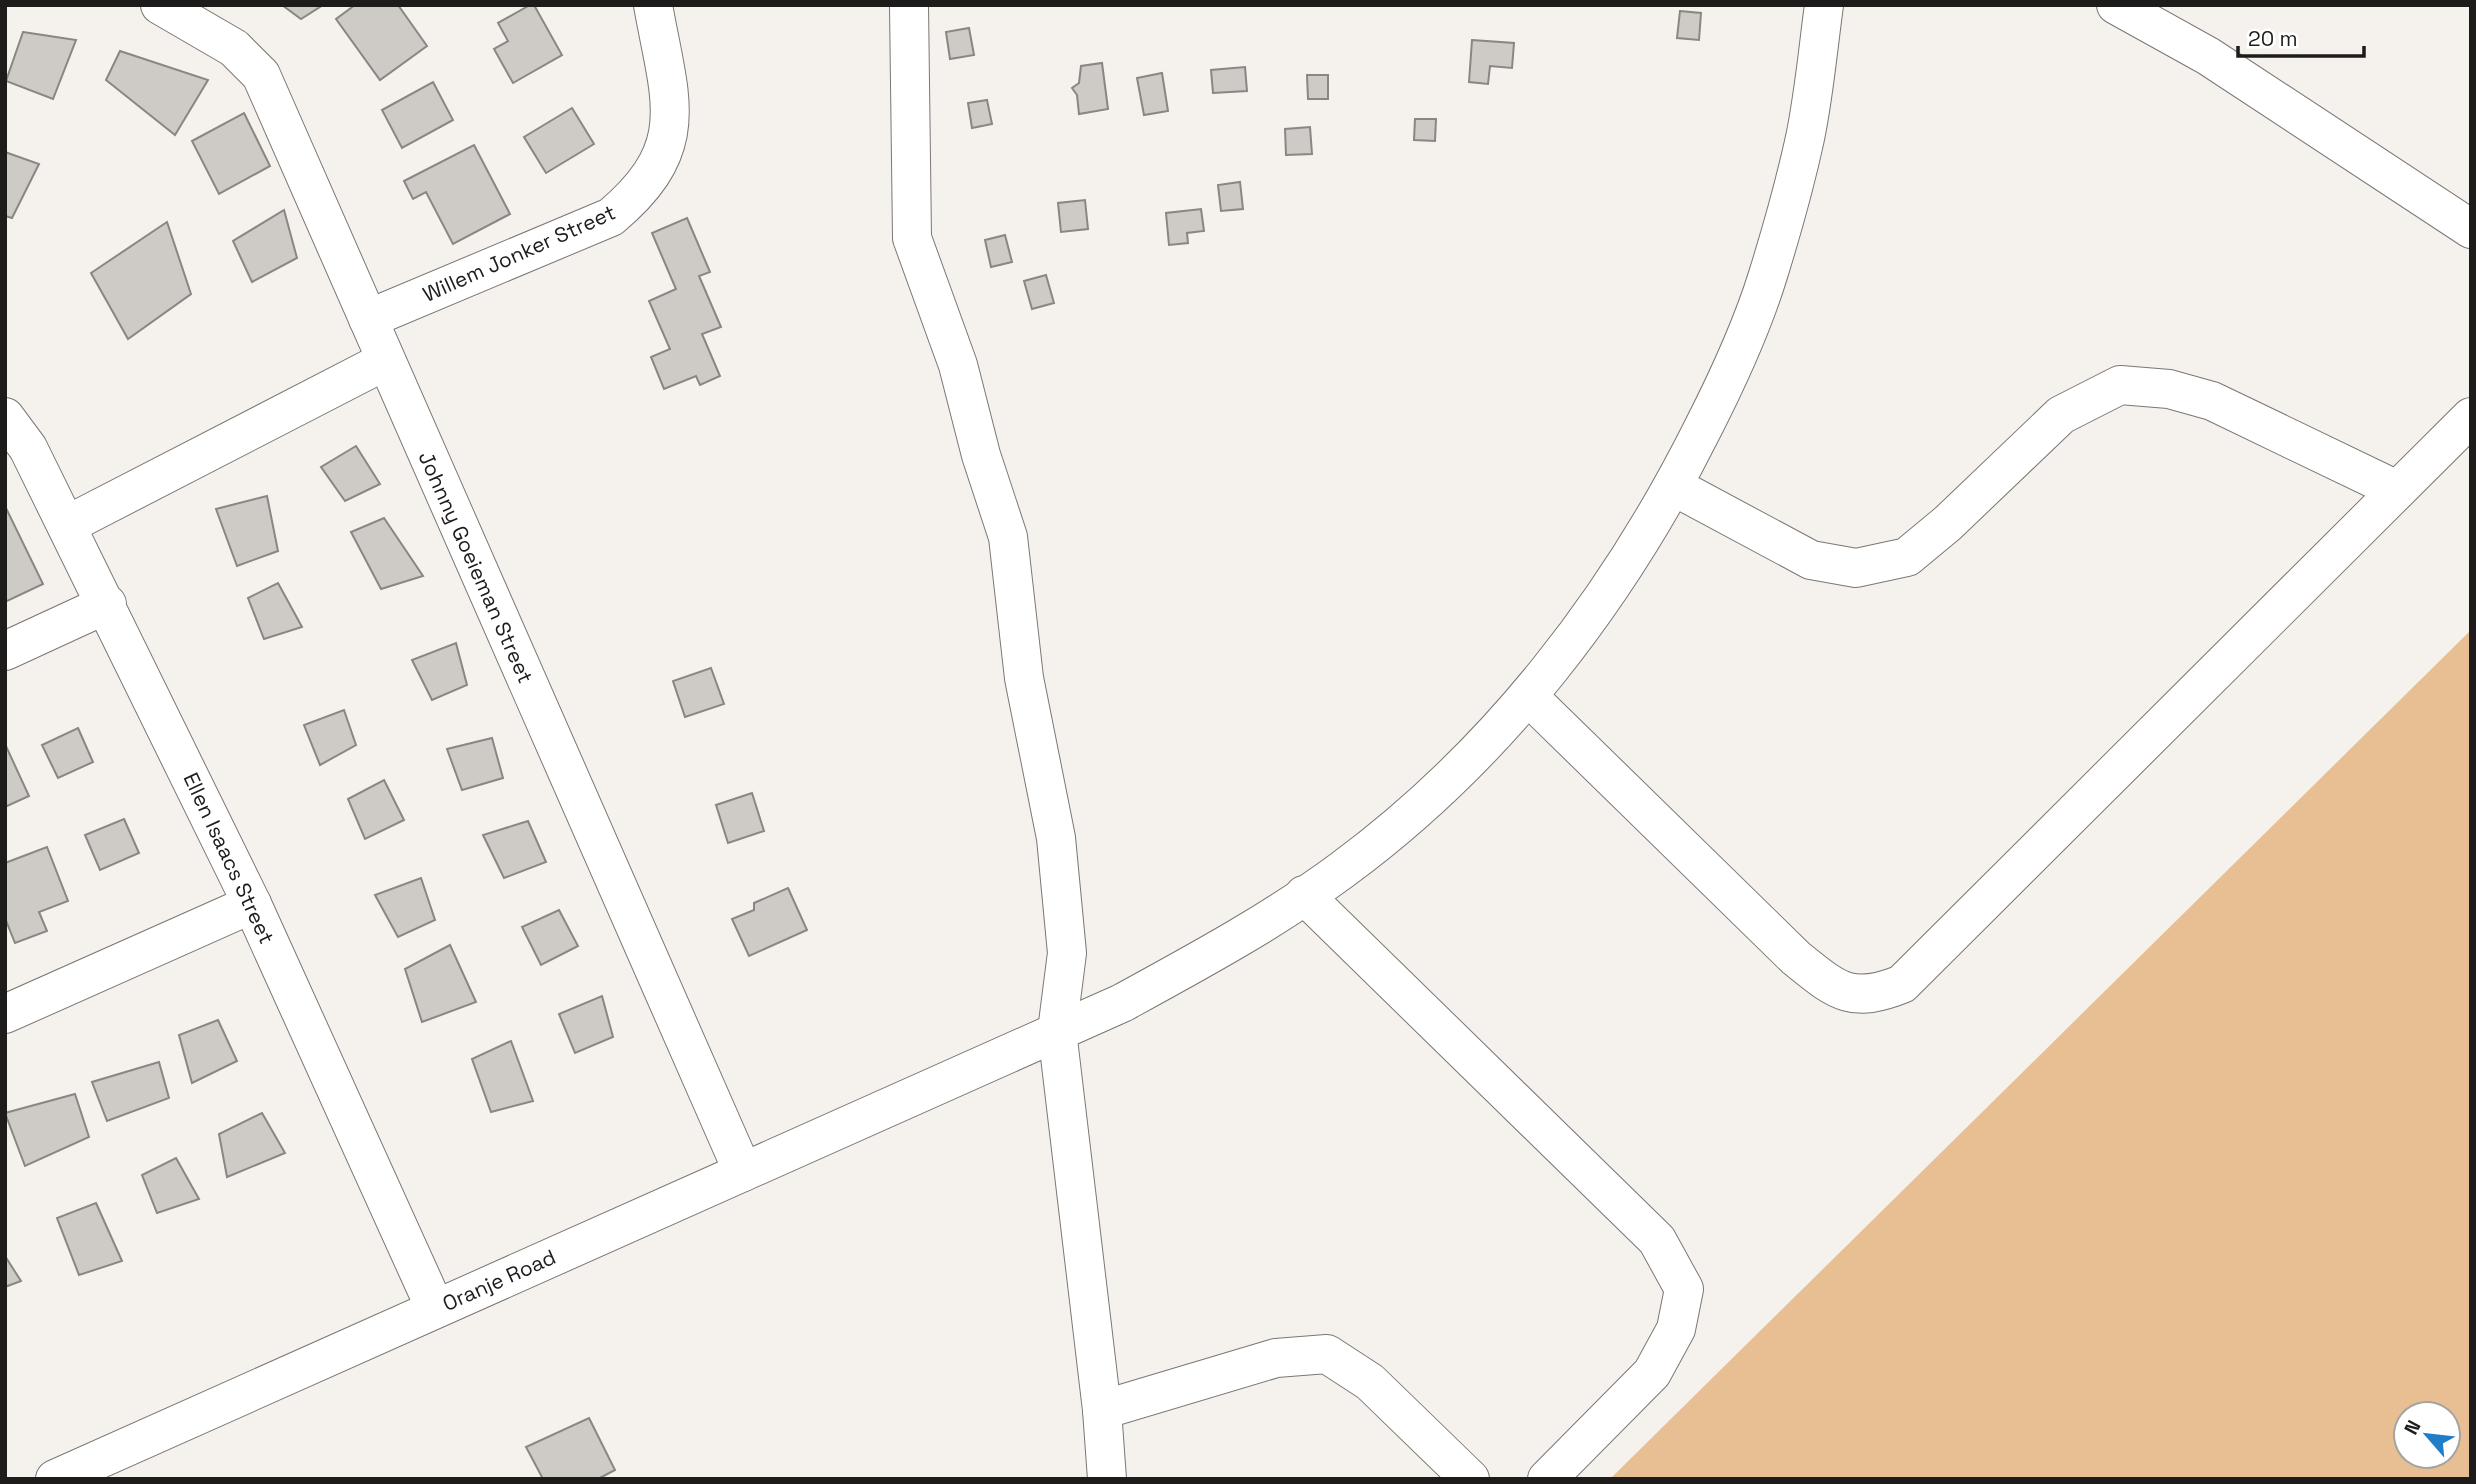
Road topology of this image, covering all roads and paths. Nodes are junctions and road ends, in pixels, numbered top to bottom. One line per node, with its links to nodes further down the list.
1 (160, 5): 7 (street, Johnny Goeieman Street)
2 (653, 5): 7 (street, Willem Jonker Street)
3 (909, 5): 20 (street)
4 (1824, 5): 11 (street, Oranje Road)
5 (2131, 8): 6 (street)
6 (2471, 229)
7 (368, 319): 8 (street, Johnny Goeieman Street)
8 (385, 362): 13 (street); 21 (street, Johnny Goeieman Street)
9 (5, 417): 13 (street, Ellen Isaacs Street)
10 (2471, 417): 12 (street)
11 (1672, 486): 12 (street); 16 (street, Oranje Road)
12 (2397, 490): 16 (street)
13 (67, 525): 14 (street, Ellen Isaacs Street)
14 (107, 604): 15 (street); 18 (street, Ellen Isaacs Street)
15 (5, 651)
16 (1528, 696): 17 (street, Oranje Road)
17 (1304, 895): 20 (street, Oranje Road); 27 (street)
18 (252, 904): 19 (street); 22 (street, Ellen Isaacs Street)
19 (5, 1014)
20 (1058, 1031): 21 (street, Oranje Road); 23 (street)
21 (743, 1172): 22 (street, Oranje Road)
22 (435, 1308): 24 (street, Oranje Road)
23 (1102, 1410): 25 (street); 26 (street)
24 (55, 1479)
25 (1107, 1479)
26 (1471, 1479)
27 (1547, 1479)

